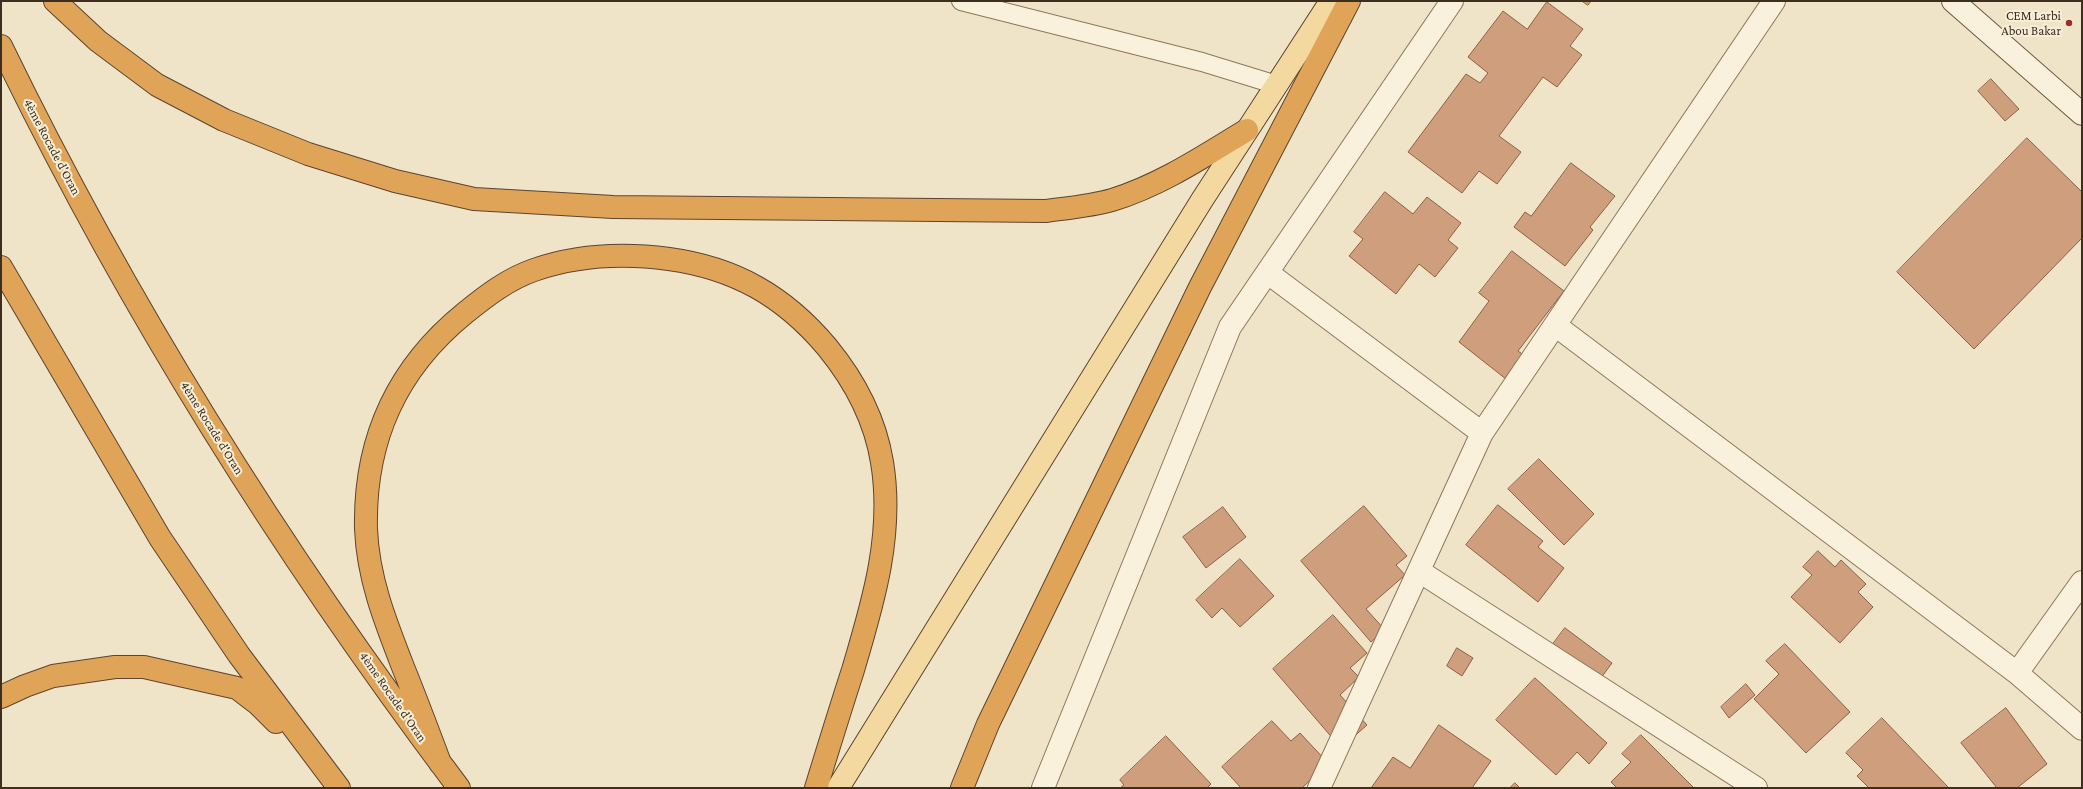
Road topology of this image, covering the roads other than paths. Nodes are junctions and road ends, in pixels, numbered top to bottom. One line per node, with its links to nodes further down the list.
1 (54, 1): 11 (highway)
2 (961, 1): 9 (lane)
3 (1331, 1): 9 (main road)
4 (1349, 1): 26 (highway)
5 (1452, 1): 13 (street)
6 (1774, 1): 14 (street)
7 (1953, 1): 10 (street)
8 (1, 46): 21 (highway, 4ème Rocade d'Oran)
9 (1276, 85): 11 (main road)
10 (2082, 114)
11 (1247, 130): 25 (main road)
12 (1, 267): 22 (highway)
13 (1268, 273): 15 (street); 27 (street)
14 (1555, 325): 15 (street); 18 (street)
15 (1482, 433): 16 (street)
16 (1419, 571): 28 (street); 29 (street)
17 (2082, 582): 18 (street)
18 (2017, 673): 20 (street)
19 (1, 697): 22 (highway)
20 (2082, 728)
21 (440, 763): 23 (highway, 4ème Rocade d'Oran); 24 (highway)
22 (334, 780)
23 (459, 788)
24 (816, 788)
25 (838, 788)
26 (962, 788)
27 (1043, 788)
28 (1320, 788)
29 (1756, 788)

